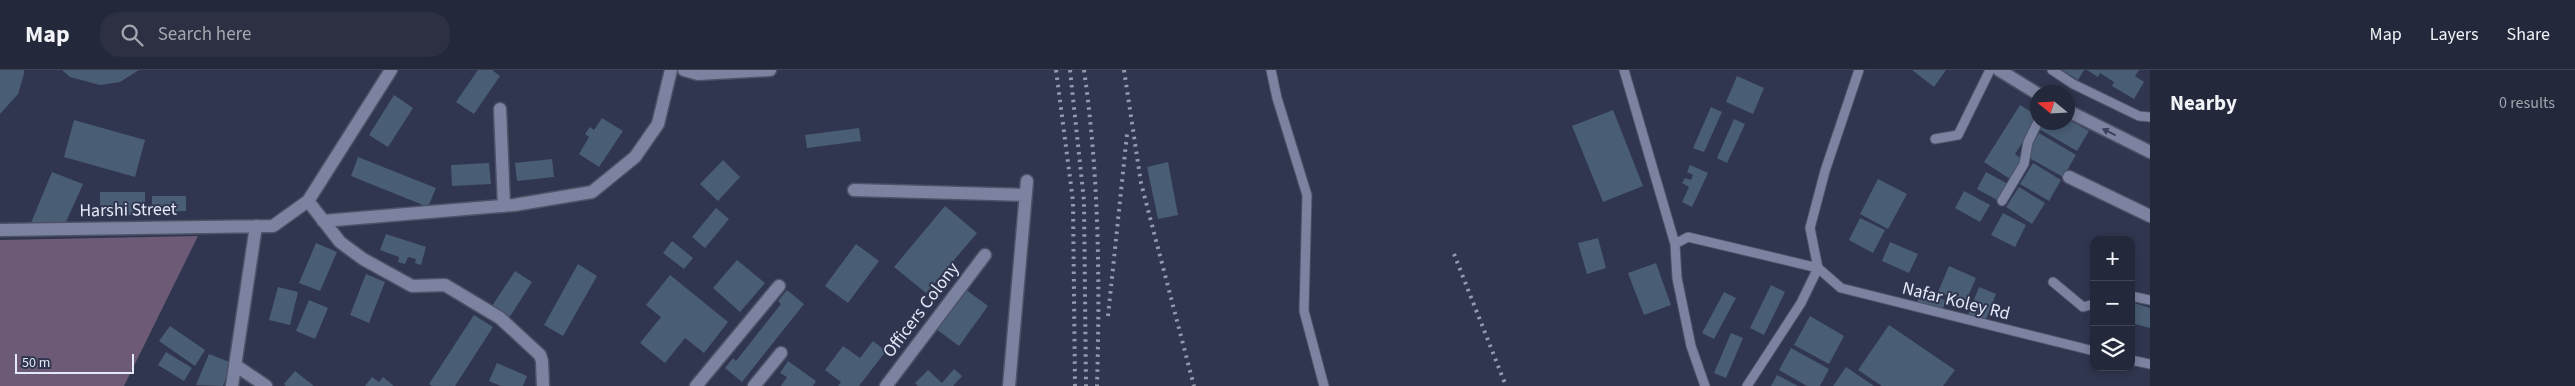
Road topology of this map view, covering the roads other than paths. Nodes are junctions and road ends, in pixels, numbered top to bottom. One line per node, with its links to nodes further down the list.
1 (391, 70): 22 (street)
2 (671, 70): 24 (street)
3 (684, 70): 4 (street)
4 (770, 70)
5 (1272, 70): 49 (lane)
6 (1624, 70): 29 (lane)
7 (1859, 70): 31 (lane)
8 (1990, 70): 16 (lane)
9 (1999, 70): 11 (street)
10 (2052, 70): 14 (lane)
11 (2030, 89)
12 (500, 109): 24 (street)
13 (2075, 114): 17 (street, one-way to 13)
14 (2150, 117)
15 (2034, 130): 23 (lane)
16 (1934, 138)
17 (2150, 152)
18 (2069, 177): 25 (street)
19 (1027, 181): 21 (street)
20 (854, 190): 21 (street)
21 (1025, 195): 48 (street)
22 (308, 201): 26 (street); 27 (street, Harshi Street)
23 (2002, 201)
24 (504, 206): 26 (street)
25 (2150, 216)
26 (323, 221): 44 (street)
27 (256, 226): 28 (street, Harshi Street); 41 (street)
28 (0, 230)
29 (1675, 244): 31 (lane); 50 (lane)
30 (985, 255): 47 (street, Officers Colony)
31 (1818, 268): 37 (lane, Nafar Koley Rd); 51 (lane)
32 (2053, 282): 36 (lane)
33 (779, 286): 45 (street)
34 (2135, 297): 35 (lane)
35 (2150, 300)
36 (2090, 305)
37 (2090, 350)
38 (781, 353): 46 (street)
39 (2135, 361): 40 (lane)
40 (2150, 364)
41 (235, 365): 42 (street); 43 (street)
42 (232, 386)
43 (266, 386)
44 (543, 386)
45 (696, 386)
46 (754, 386)
47 (886, 386)
48 (1009, 386)
49 (1324, 386)
50 (1705, 386)
51 (1747, 386)

